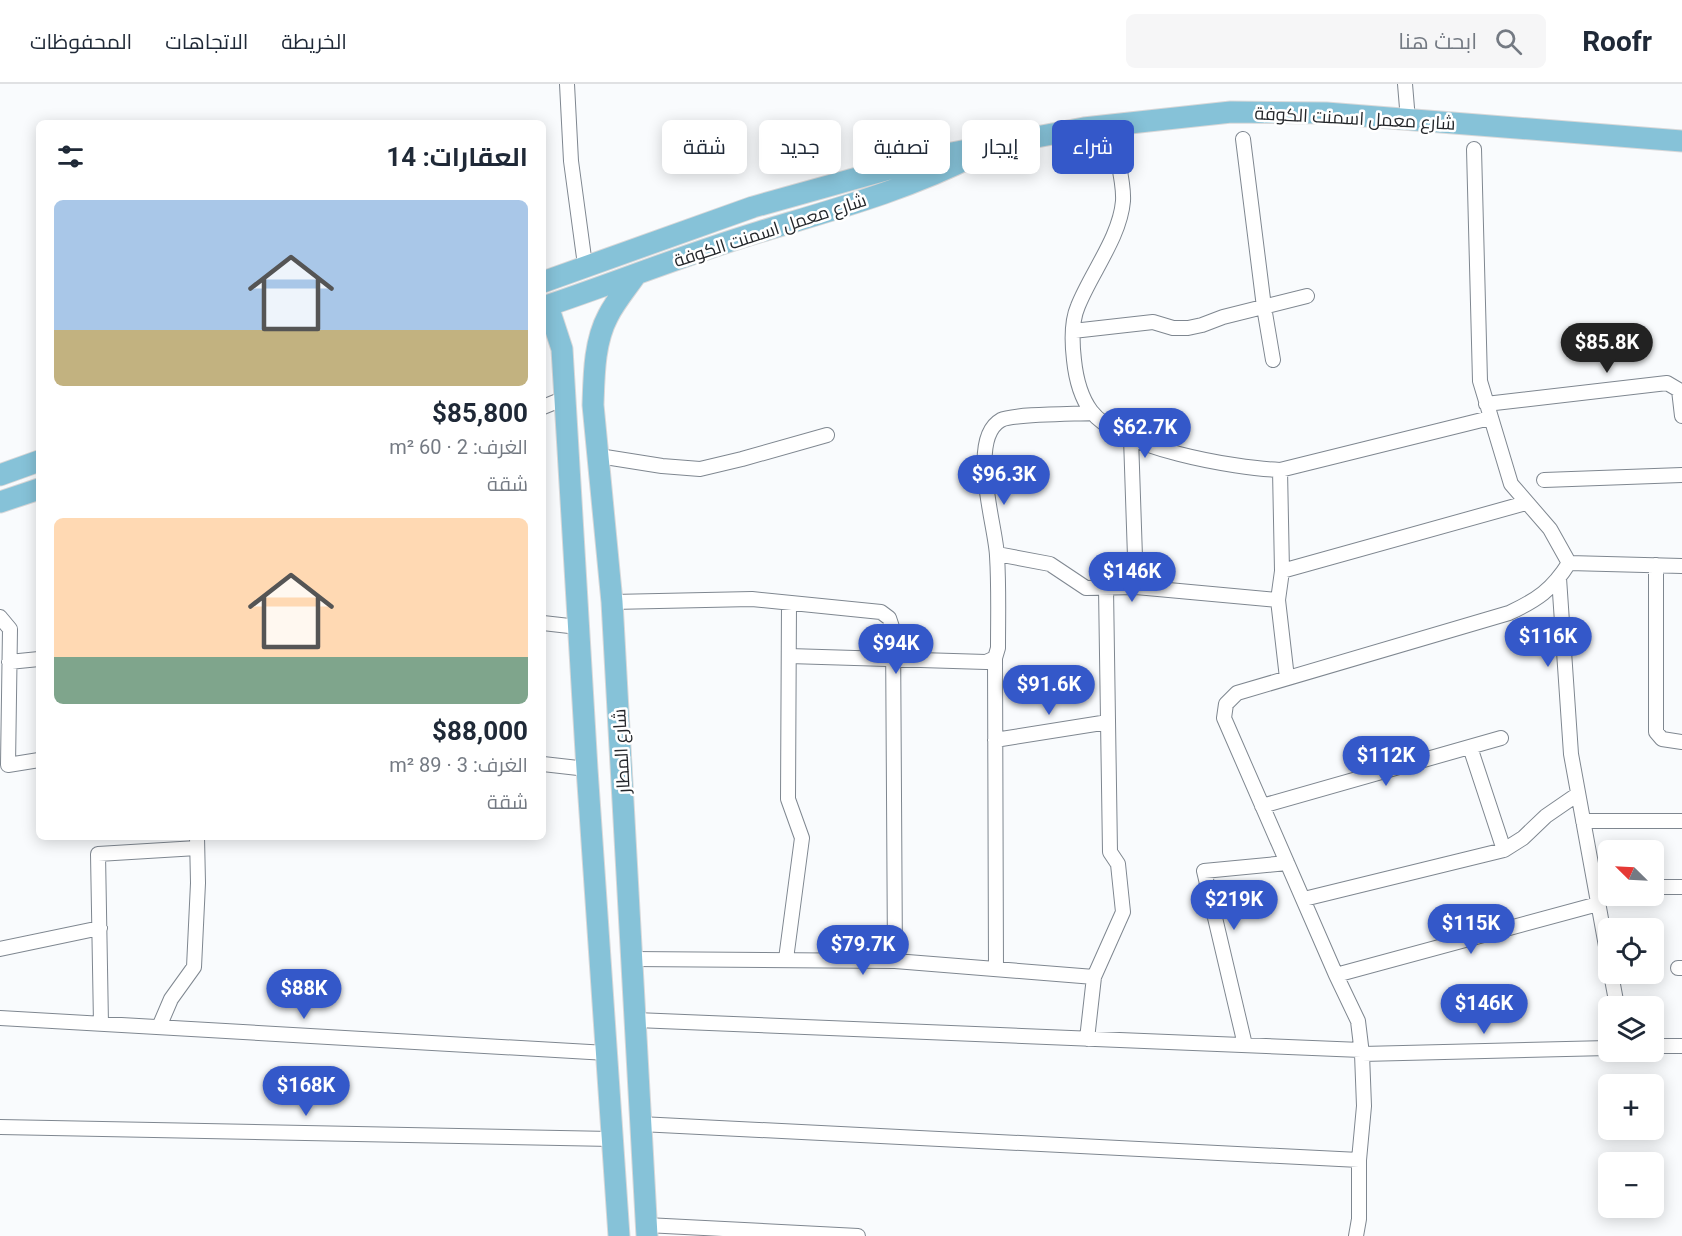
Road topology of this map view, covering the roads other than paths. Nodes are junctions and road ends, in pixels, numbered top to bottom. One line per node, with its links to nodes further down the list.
1 (567, 84): 13 (street)
2 (1405, 84): 3 (street)
3 (1408, 120): 4 (main road, شارع معمل اسمنت الكوفة); 6 (main road, شارع معمل اسمنت الكوفة)
4 (1040, 136)
5 (1243, 139): 18 (street)
6 (1682, 141)
7 (1473, 149): 24 (street)
8 (962, 151): 11 (main road, شارع معمل اسمنت الكوفة)
9 (962, 161): 12 (main road, شارع معمل اسمنت الكوفة)
10 (1120, 174): 20 (street)
11 (753, 207): 12 (main road); 13 (main road, شارع معمل اسمنت الكوفة)
12 (758, 232): 14 (main road, شارع معمل اسمنت الكوفة)
13 (585, 265): 15 (main road, شارع معمل اسمنت الكوفة)
14 (635, 276): 17 (main road, شارع معمل اسمنت الكوفة); 29 (main road, شارع المطار)
15 (546, 281)
16 (1306, 296): 18 (street)
17 (546, 307)
18 (1264, 307): 20 (street); 21 (street)
19 (546, 309): 22 (main road, شارع المطار)
20 (1073, 331): 25 (street)
21 (1273, 360)
22 (566, 398): 23 (street); 51 (main road, شارع المطار)
23 (546, 406)
24 (1488, 411): 26 (street); 31 (street); 37 (street)
25 (1092, 413): 28 (street); 38 (street)
26 (1682, 416)
27 (827, 435): 29 (street)
28 (1131, 438): 31 (street); 44 (street)
29 (599, 456): 47 (main road, شارع المطار)
30 (36, 462): 32 (main road)
31 (1280, 470): 42 (street)
32 (0, 475)
33 (1682, 475): 34 (street)
34 (1544, 480)
35 (36, 490): 36 (main road)
36 (0, 502)
37 (1526, 503): 39 (street); 42 (street)
38 (997, 554): 45 (street); 53 (street)
39 (1569, 563): 40 (street); 43 (street)
40 (1656, 565): 41 (street); 61 (street)
41 (1682, 566)
42 (1282, 571): 46 (street)
43 (1559, 578): 57 (street); 66 (street)
44 (1136, 587): 45 (street); 46 (street)
45 (1106, 588): 58 (street)
46 (1278, 600): 57 (street)
47 (612, 602): 48 (street); 80 (main road, شارع المطار)
48 (789, 603): 52 (street); 55 (street)
49 (0, 617): 56 (street)
50 (546, 623): 51 (street)
51 (578, 627): 65 (main road, شارع المطار)
52 (789, 656): 55 (street); 81 (street)
53 (995, 658): 55 (street); 60 (street)
54 (36, 659): 56 (street)
55 (893, 659): 82 (street)
56 (9, 662): 63 (street)
57 (1287, 678): 67 (street)
58 (1108, 722): 60 (street); 85 (street)
59 (1501, 738): 62 (street)
60 (995, 740): 83 (street)
61 (1682, 742)
62 (1470, 747): 67 (street); 71 (street)
63 (36, 760)
64 (546, 764): 65 (street)
65 (587, 769): 96 (main road, شارع المطار)
66 (1578, 794): 68 (street); 71 (street)
67 (1262, 806): 72 (street)
68 (1583, 821): 69 (street); 73 (street)
69 (1682, 821)
70 (197, 843): 78 (street); 89 (street)
71 (1504, 850): 76 (street)
72 (1287, 863): 76 (street); 91 (street)
73 (1598, 874)
74 (1664, 887): 75 (street)
75 (1682, 887)
76 (1304, 900): 84 (street)
77 (1598, 904): 84 (street)
78 (100, 928): 79 (street); 88 (street)
79 (0, 950)
80 (632, 959): 81 (street); 87 (main road, شارع المطار)
81 (786, 959): 82 (street)
82 (895, 961): 83 (street)
83 (996, 969): 85 (street)
84 (1336, 975): 95 (street)
85 (1094, 977): 90 (street)
86 (0, 1018): 88 (street)
87 (636, 1020): 90 (street); 97 (main road, شارع المطار)
88 (101, 1024): 89 (street)
89 (159, 1028): 96 (street)
90 (1087, 1039): 91 (street)
91 (1245, 1045): 95 (street)
92 (1664, 1046): 93 (street)
93 (1682, 1046)
94 (1598, 1048): 95 (street)
95 (1362, 1052): 102 (street)
96 (606, 1053): 98 (main road, شارع المطار)
97 (639, 1079): 98 (main road); 100 (main road, شارع المطار)
98 (608, 1080): 101 (main road, شارع المطار)
99 (0, 1127): 101 (street)
100 (641, 1134): 101 (main road); 102 (street); 103 (main road, شارع المطار)
101 (613, 1144): 104 (main road, شارع المطار)
102 (1359, 1160): 106 (street)
103 (646, 1231): 105 (street)
104 (618, 1236)
105 (858, 1236)
106 (1356, 1236)

